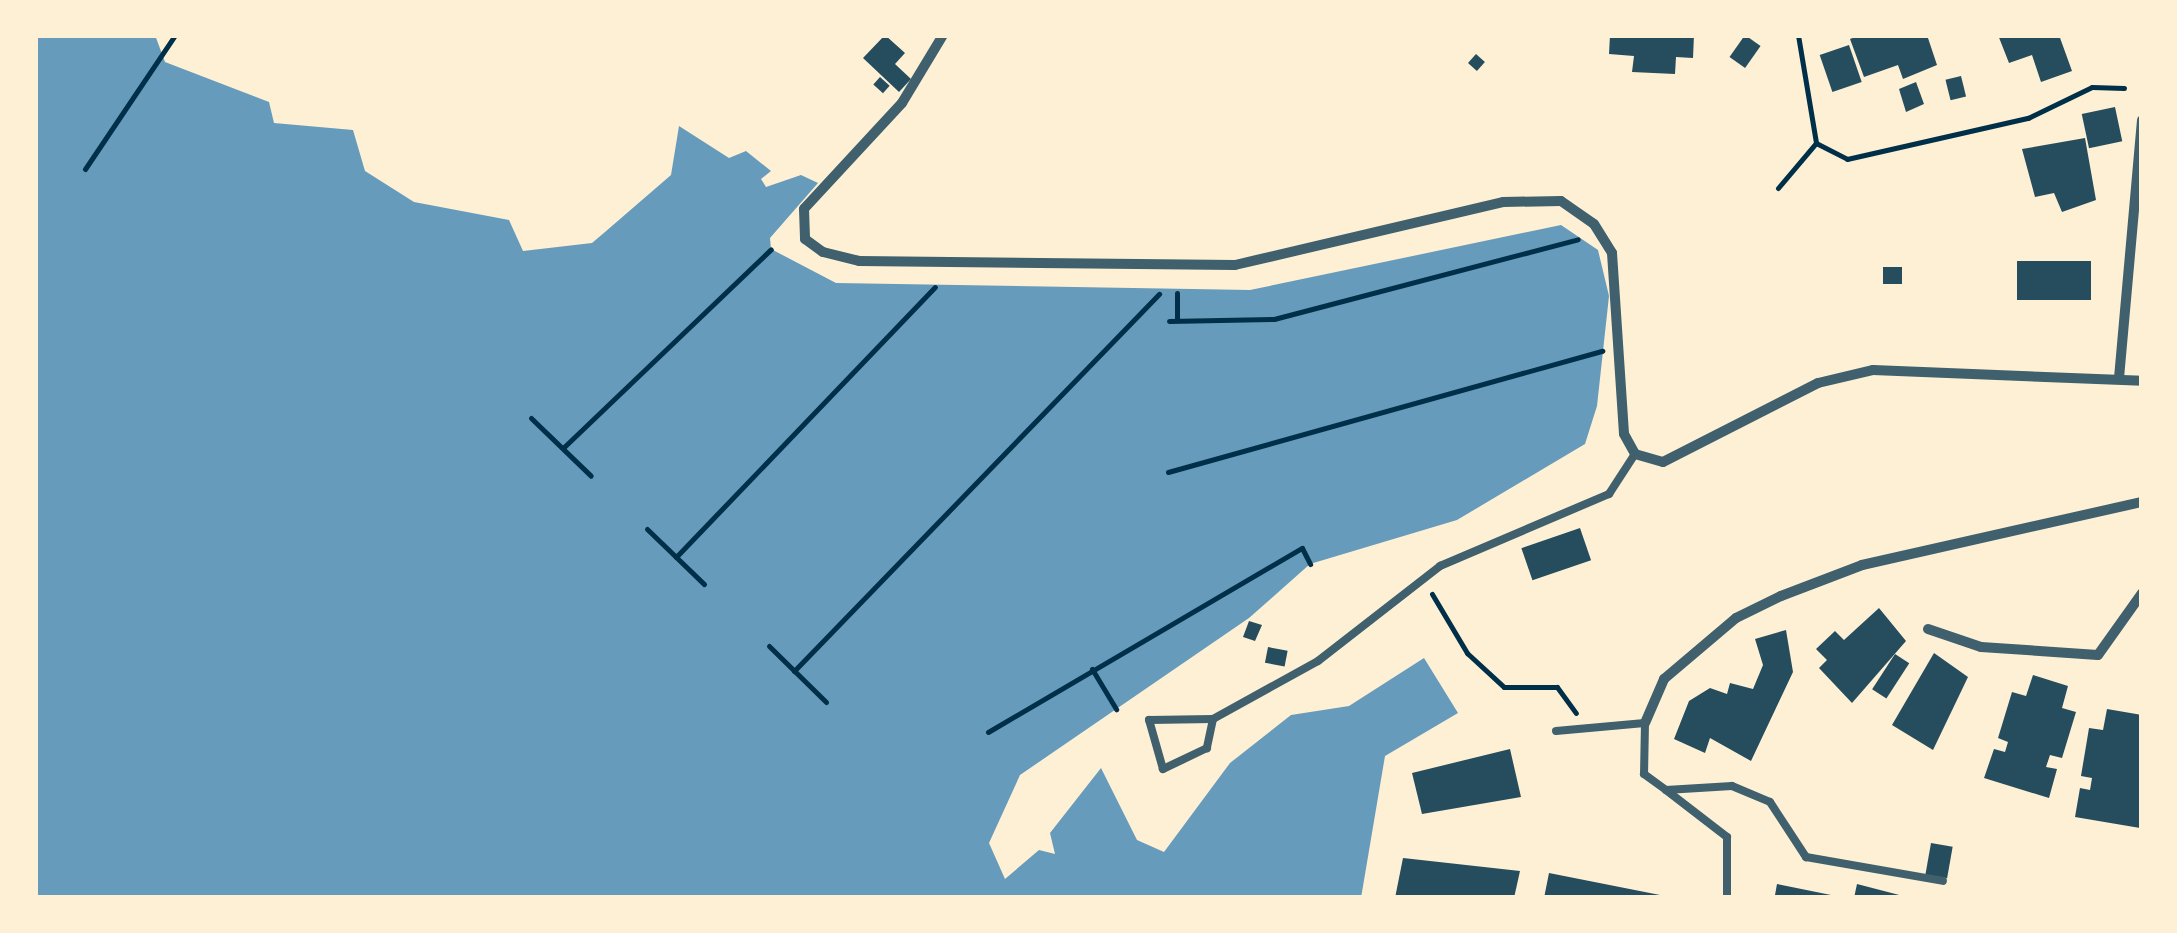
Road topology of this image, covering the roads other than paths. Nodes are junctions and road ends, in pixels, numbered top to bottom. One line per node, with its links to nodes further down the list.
1 (943, 35): 6 (street)
2 (2142, 120): 3 (street)
3 (2137, 205): 4 (street)
4 (2120, 378): 5 (street); 6 (street)
5 (2142, 381)
6 (1635, 454): 10 (lane)
7 (2142, 502): 11 (street)
8 (2142, 593): 9 (street)
9 (1928, 629)
10 (1213, 718): 10 (lane)
11 (1645, 722): 12 (lane); 13 (lane)
12 (1556, 731)
13 (1666, 790): 14 (lane); 15 (lane)
14 (1943, 881)
15 (1727, 898)

